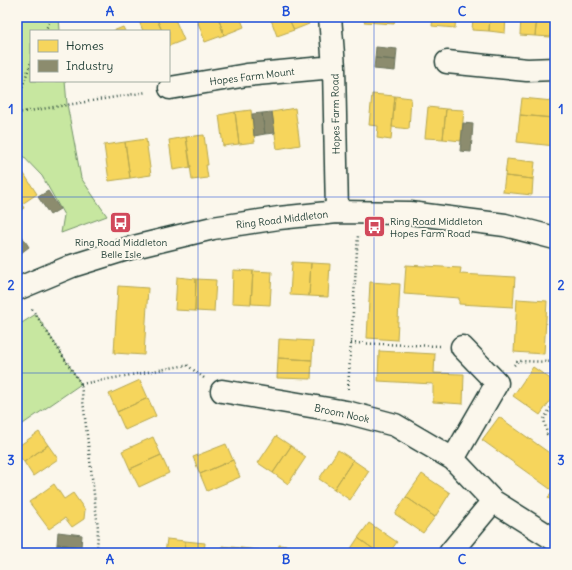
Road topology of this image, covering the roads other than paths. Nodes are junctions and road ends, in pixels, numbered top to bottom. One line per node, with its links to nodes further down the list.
1 (330, 17): 3 (street, Hopes Farm Road)
2 (447, 62): 4 (street)
3 (334, 67): 5 (street, Hopes Farm Mount); 6 (street, Hopes Farm Road)
4 (555, 69)
5 (170, 88)
6 (337, 212): 7 (street, Ring Road Middleton); 8 (street, Ring Road Middleton)
7 (555, 238)
8 (18, 288)
9 (462, 347): 11 (street)
10 (222, 391): 11 (street, Broom Nook)
11 (453, 459): 12 (street, Broom Nook)
12 (493, 500): 13 (street, Broom Nook); 14 (street)
13 (555, 540)
14 (450, 553)

